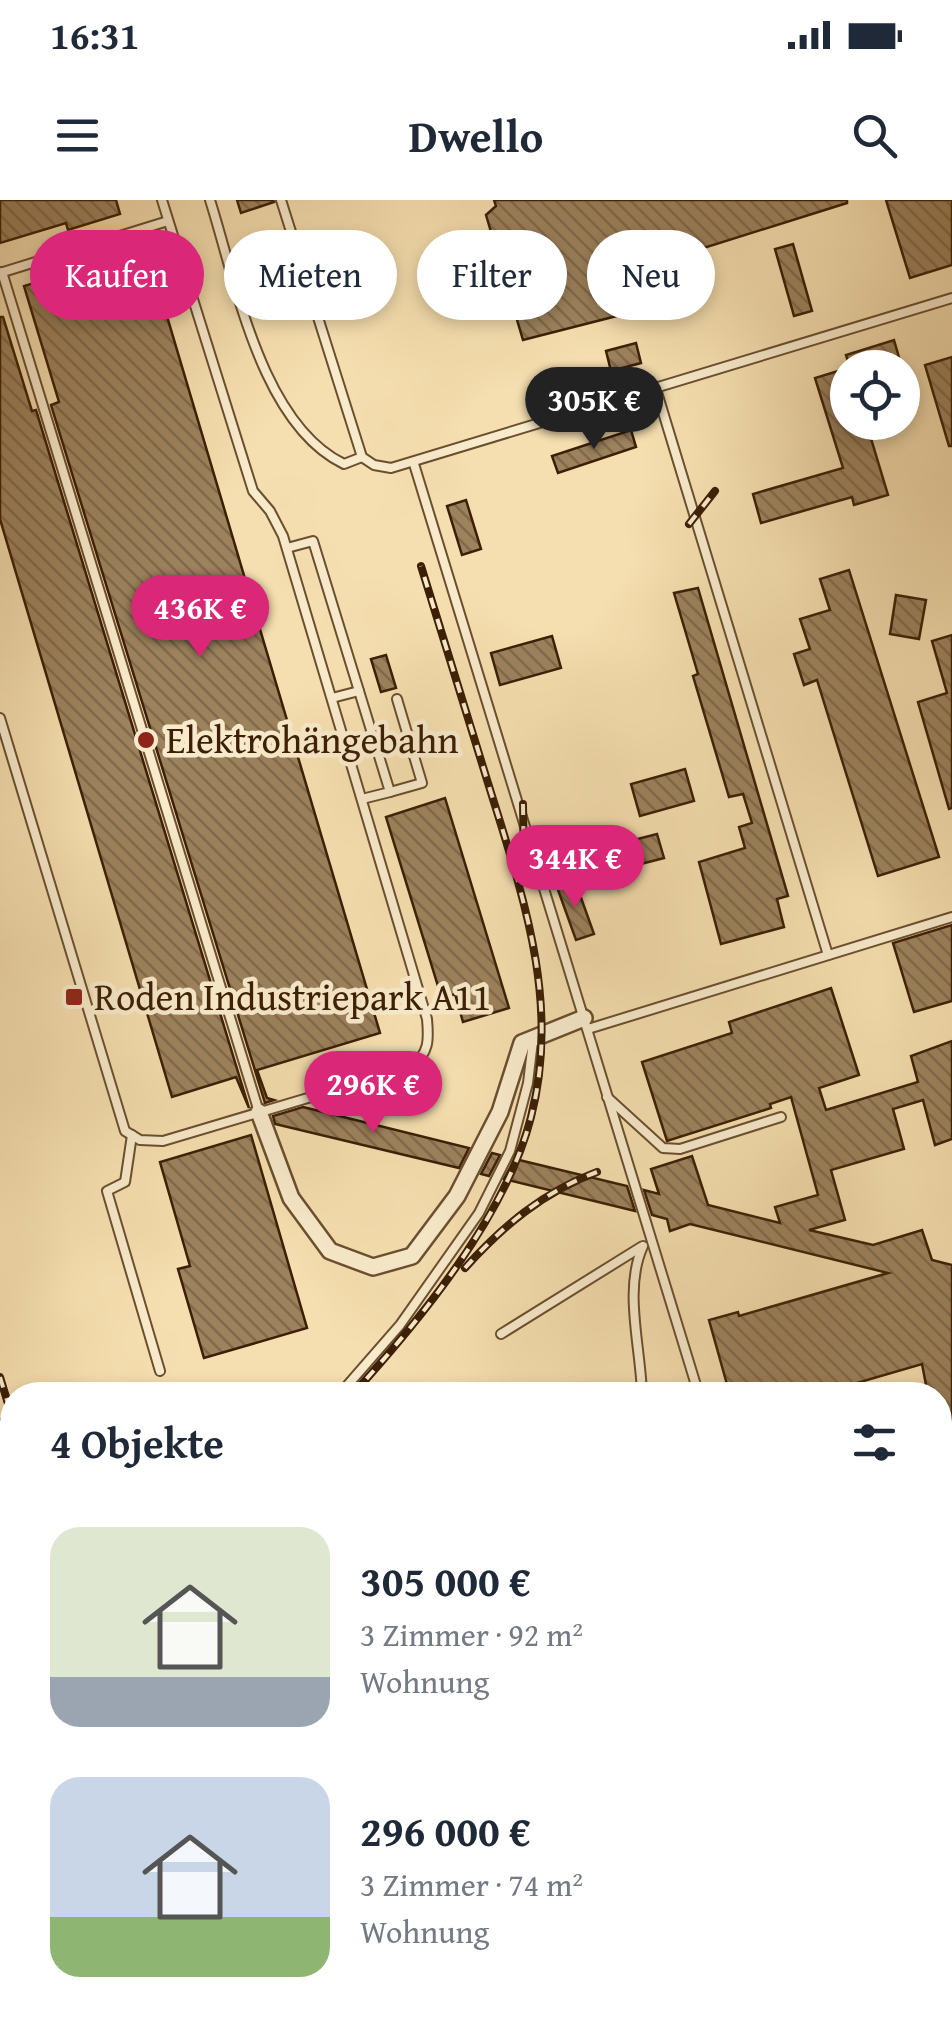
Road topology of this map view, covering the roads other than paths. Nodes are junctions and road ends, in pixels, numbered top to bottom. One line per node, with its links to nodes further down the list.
1 (162, 200): 4 (lane)
2 (210, 200): 8 (lane)
3 (280, 200): 8 (lane)
4 (168, 221): 5 (lane); 10 (lane)
5 (1, 273): 22 (lane)
6 (952, 298): 7 (lane)
7 (656, 389): 9 (lane); 18 (lane)
8 (362, 458): 9 (lane)
9 (414, 464): 19 (lane)
10 (287, 548): 11 (lane); 12 (lane)
11 (359, 691): 12 (lane); 15 (lane)
12 (332, 698): 16 (lane)
13 (396, 698): 15 (lane)
14 (0, 718): 24 (lane)
15 (390, 792): 16 (lane)
16 (362, 799): 22 (lane)
17 (952, 917): 18 (lane)
18 (828, 955): 19 (lane)
19 (586, 1024): 20 (street); 21 (lane)
20 (533, 1036): 22 (street); 29 (lane)
21 (608, 1097): 23 (lane); 25 (lane)
22 (259, 1112): 24 (lane)
23 (781, 1117)
24 (132, 1136): 28 (lane)
25 (652, 1242): 26 (lane); 31 (lane)
26 (641, 1247): 27 (lane); 30 (lane)
27 (500, 1334)
28 (160, 1371)
29 (350, 1382)
30 (642, 1382)
31 (695, 1382)

